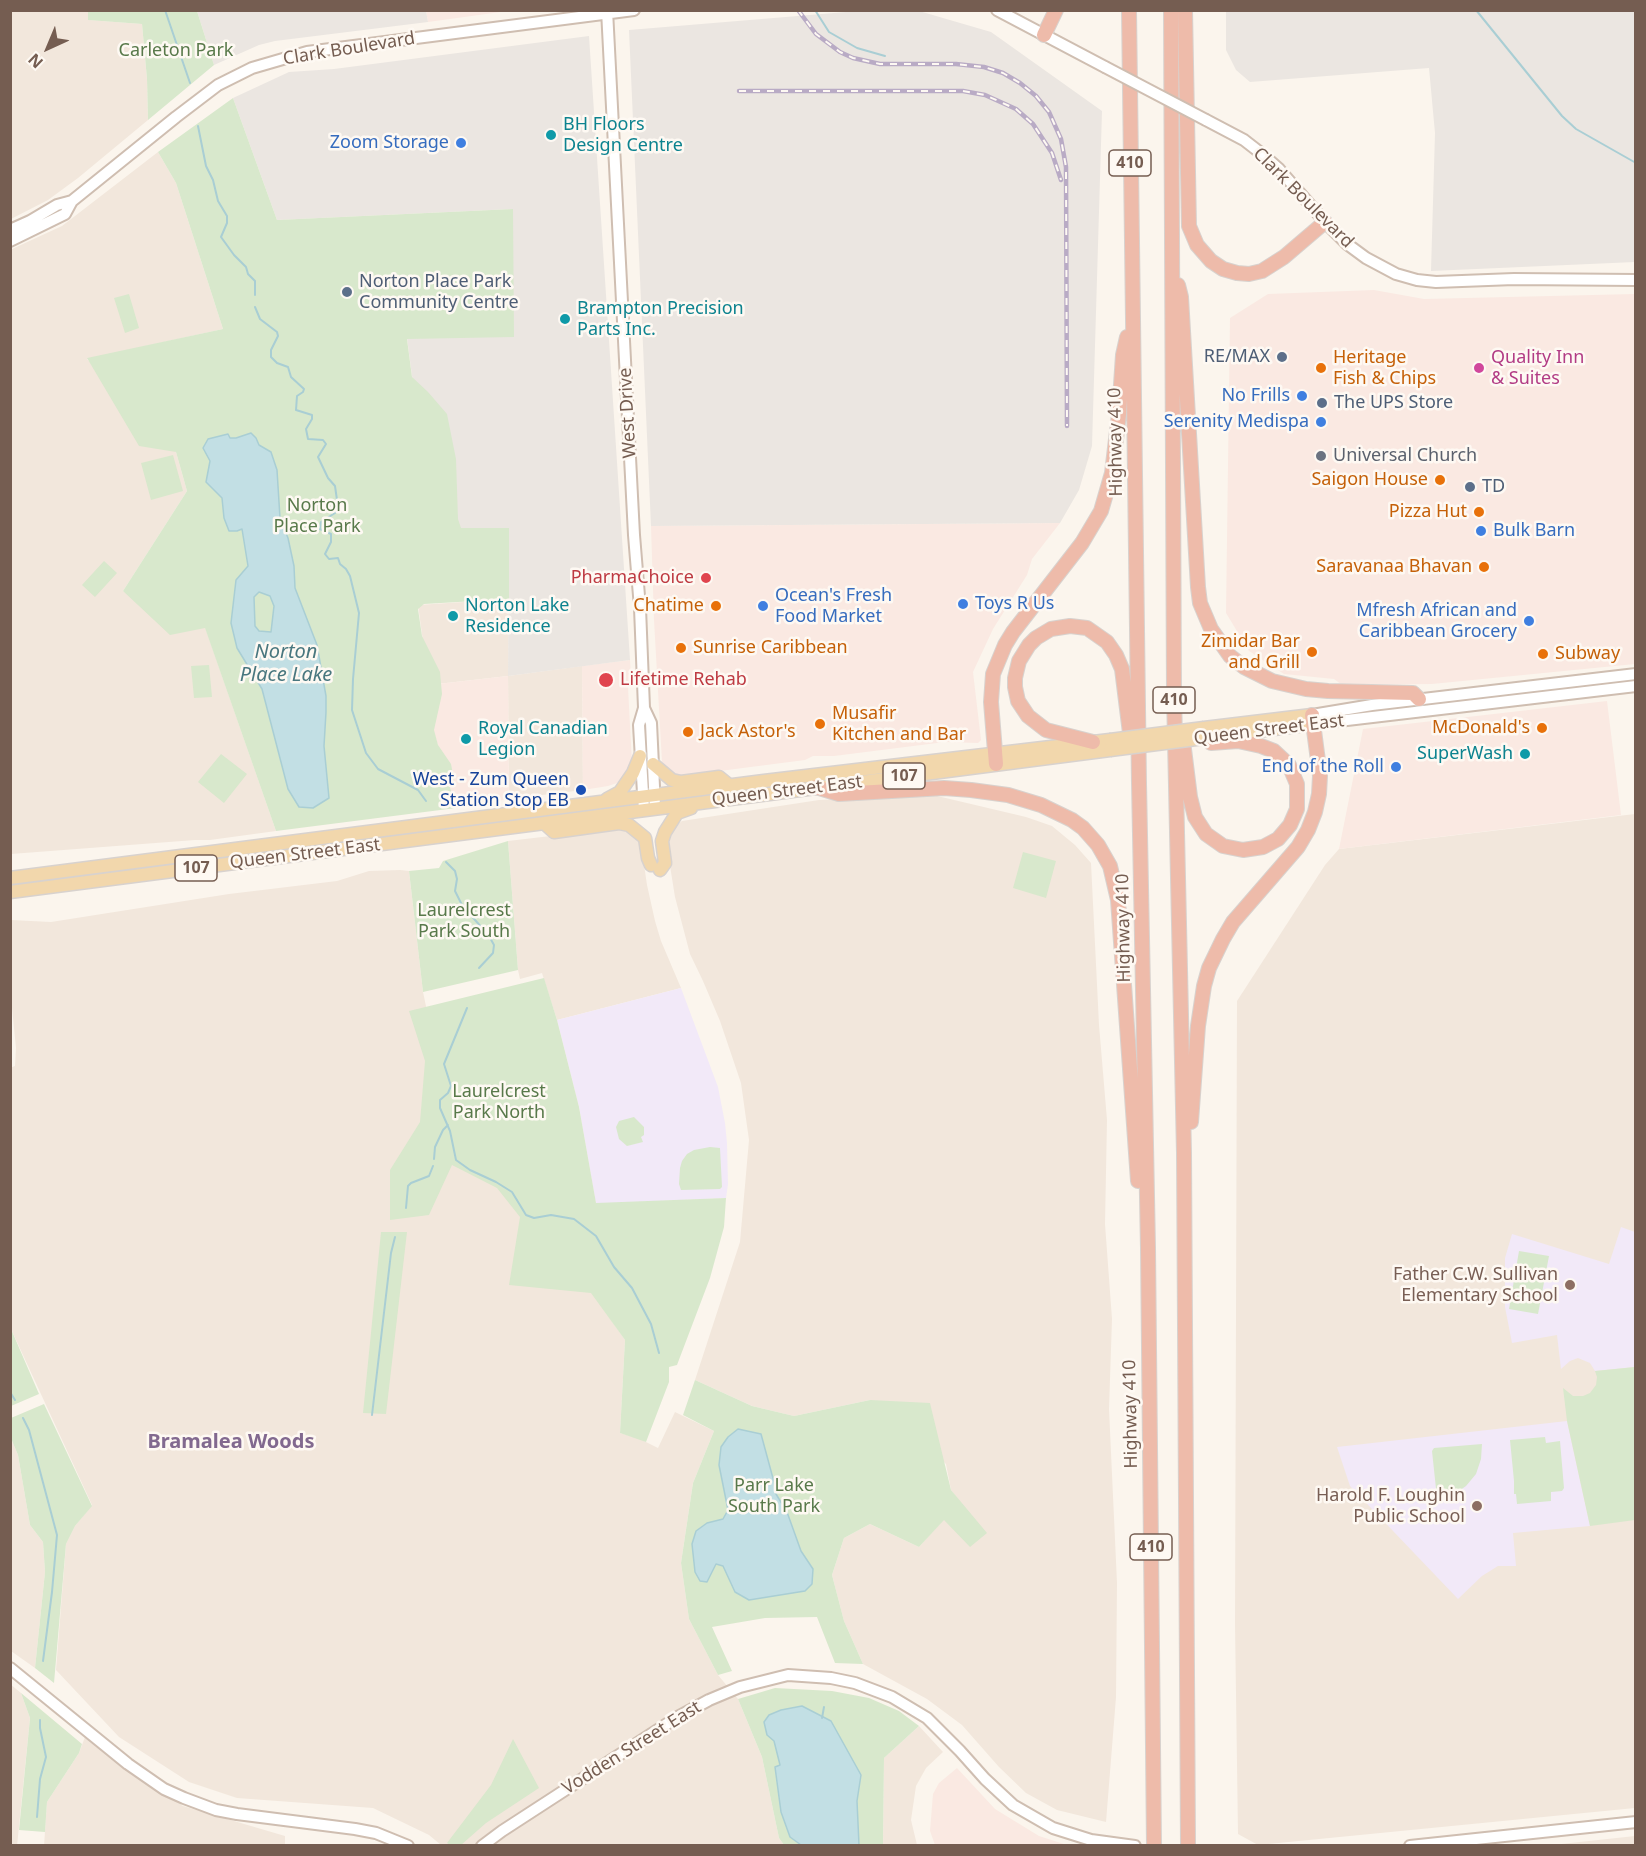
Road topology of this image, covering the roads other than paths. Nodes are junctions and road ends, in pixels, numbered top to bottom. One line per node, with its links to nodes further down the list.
1 (634, 10): 7 (street, Clark Boulevard)
2 (997, 10): 8 (street, Clark Boulevard)
3 (1056, 10): 8 (highway)
4 (1129, 10): 15 (highway, Highway 410 / 410)
5 (1171, 10): 13 (highway, 410)
6 (1185, 10): 10 (highway)
7 (607, 12): 9 (street, Clark Boulevard); 20 (street, West Drive)
8 (1044, 35): 10 (street, Clark Boulevard, bridge)
9 (72, 201): 11 (street, Clark Boulevard); 12 (street, Clark Boulevard)
10 (1325, 222): 14 (street, Clark Boulevard)
11 (10, 230)
12 (10, 241)
13 (1172, 247): 18 (highway, 410); 19 (highway)
14 (1635, 280)
15 (1132, 315): 26 (highway); 28 (highway, Highway 410 / 410)
16 (1635, 674): 19 (street, Queen Street East)
17 (1635, 686): 21 (street, Queen Street East)
18 (1174, 694): 22 (highway); 39 (highway, 410)
19 (1419, 699): 21 (street, Queen Street East)
20 (644, 708): 25 (street, West Drive); 27 (street, West Drive)
21 (1312, 720): 22 (main road, Queen Street East); 39 (highway)
22 (1204, 733): 24 (main road, Queen Street East / 107, bridge)
23 (1093, 742): 24 (main road, Queen Street East / 107); 26 (main road, Queen Street East / 107); 28 (highway)
24 (1110, 745): 26 (main road, Queen Street East / 107)
25 (640, 756): 31 (main road); 33 (street, West Drive)
26 (995, 759): 29 (main road, Queen Street East / 107); 30 (main road, Queen Street East / 107)
27 (653, 764): 29 (main road); 33 (street, West Drive)
28 (1139, 783): 40 (highway, Highway 410 / 410)
29 (730, 786): 33 (main road, Queen Street East / 107)
30 (816, 787): 32 (main road, Queen Street East / 107); 40 (highway)
31 (603, 802): 33 (main road, Queen Street East / 107); 35 (main road, Queen Street East / 107)
32 (707, 802): 33 (main road, Queen Street East / 107); 34 (main road)
33 (649, 803): 34 (main road, Queen Street East / 107)
34 (544, 823): 36 (main road, Queen Street East / 107)
35 (197, 854): 36 (main road); 37 (main road, Queen Street East / 107)
36 (166, 872): 38 (main road, Queen Street East / 107)
37 (10, 878)
38 (10, 892)
39 (1184, 1153): 47 (highway, 410)
40 (1148, 1248): 46 (highway, Highway 410 / 410)
41 (10, 1668): 43 (street)
42 (1635, 1822): 48 (street)
43 (408, 1845)
44 (482, 1845): 45 (street, Vodden Street East)
45 (1130, 1845)
46 (1154, 1845)
47 (1188, 1845)
48 (1410, 1845)

